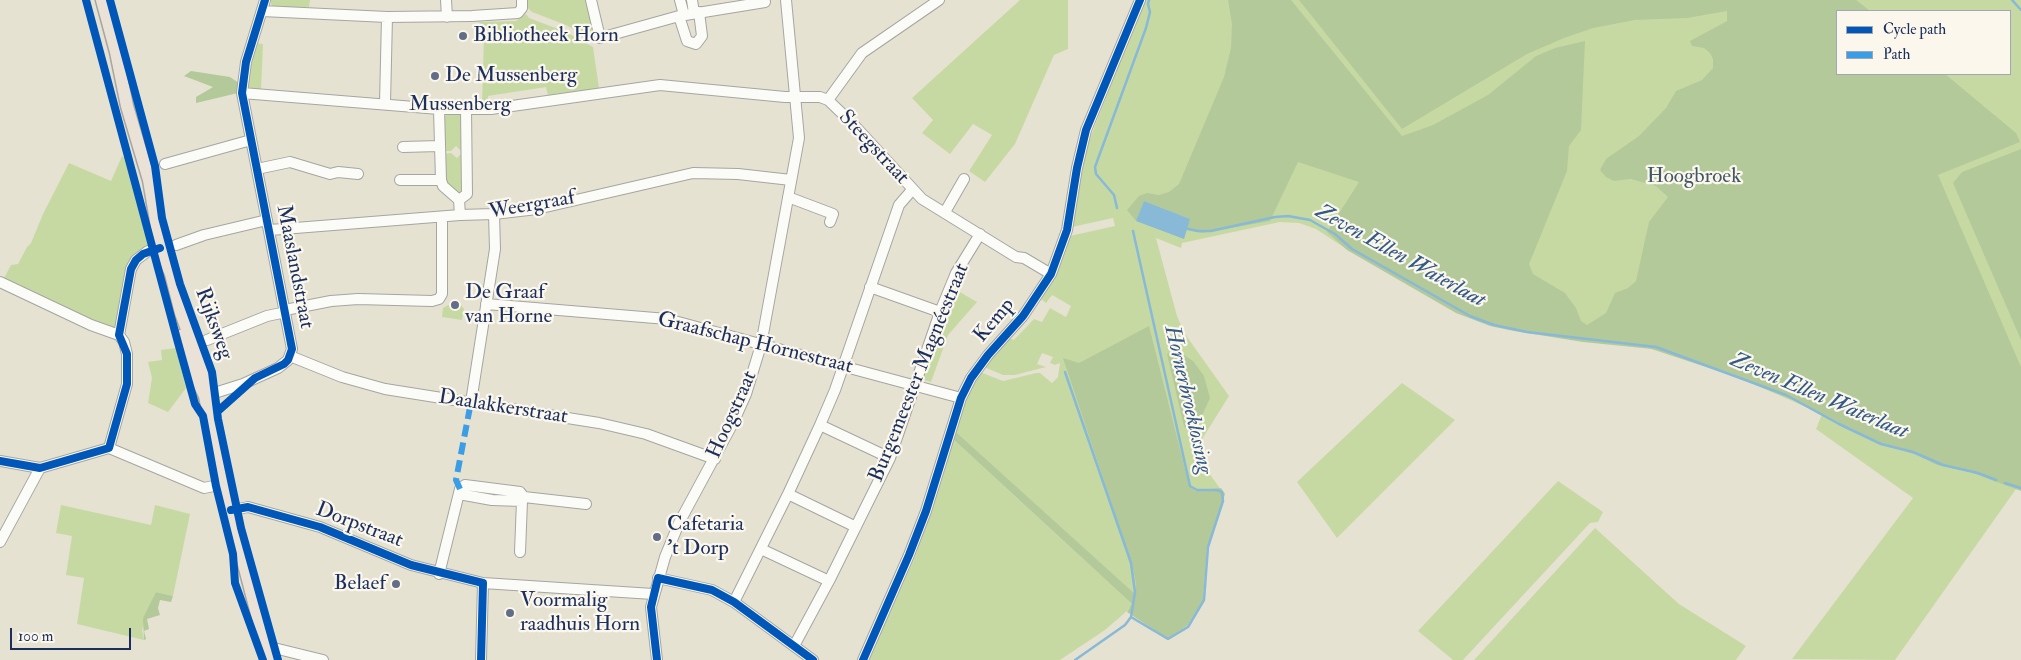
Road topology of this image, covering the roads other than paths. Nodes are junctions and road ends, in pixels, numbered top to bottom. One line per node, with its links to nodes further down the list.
1 (95, 0): 42 (main road, Rijksweg)
2 (102, 0): 42 (main road, Rijksweg)
3 (265, 0): 14 (street, Maaslandstraat)
4 (446, 0): 16 (street)
5 (591, 0): 15 (street)
6 (680, 0): 15 (street)
7 (692, 0): 15 (street)
8 (779, 0): 12 (street)
9 (786, 0): 19 (street, Hoogstraat)
10 (939, 0): 20 (street)
11 (1140, 0): 47 (street, Kemp)
12 (765, 1): 15 (street)
13 (522, 4): 16 (street)
14 (262, 11): 17 (street); 18 (street, Maaslandstraat)
15 (689, 14)
16 (447, 16): 17 (street)
17 (388, 17): 21 (street)
18 (242, 94): 21 (street, Mussenberg); 24 (street, Maaslandstraat)
19 (796, 97): 20 (street, Steegstraat); 22 (street, Mussenberg); 33 (street, Hoogstraat)
20 (828, 100): 34 (street, Steegstraat)
21 (385, 103): 23 (street, Mussenberg)
22 (466, 108): 23 (street, Mussenberg); 36 (street)
23 (439, 109): 25 (street)
24 (251, 140): 27 (street); 28 (street, Maaslandstraat)
25 (439, 146): 26 (street); 32 (street)
26 (403, 147)
27 (165, 164)
28 (257, 169): 29 (street); 43 (street, Maaslandstraat)
29 (358, 174)
30 (964, 179): 37 (street)
31 (400, 180): 32 (street)
32 (441, 180): 36 (street)
33 (791, 180): 35 (street, Hoogstraat); 38 (street, Weergraaf)
34 (912, 190): 37 (street, Steegstraat); 49 (street)
35 (788, 197): 41 (street); 55 (street, Hoogstraat)
36 (459, 200): 39 (street)
37 (945, 212): 44 (street, Steegstraat)
38 (494, 214): 39 (street, Weergraaf); 50 (street)
39 (460, 215): 40 (street, Weergraaf)
40 (442, 217): 43 (street, Weergraaf); 51 (street)
41 (830, 222)
42 (156, 225): 46 (main road, Rijksweg)
43 (269, 225): 45 (street, Maaslandstraat); 51 (street, Maaslandstraat)
44 (980, 234): 47 (street, Steegstraat); 52 (street, Burgemeester Magnéestraat)
45 (176, 245)
46 (160, 248): 53 (street); 59 (main road, Rijksweg)
47 (1051, 274): 60 (street, Kemp)
48 (0, 282): 53 (street)
49 (870, 287): 52 (street); 57 (street)
50 (486, 304): 55 (street, Graafschap Hornestraat); 61 (street)
51 (286, 311): 54 (street, Maaslandstraat); 56 (street, Maaslandstraat)
52 (940, 312): 58 (street, Burgemeester Magnéestraat)
53 (119, 335): 63 (street)
54 (207, 340)
55 (760, 345): 57 (street, Graafschap Hornestraat); 65 (street, Hoogstraat)
56 (290, 356): 59 (street, Maaslandstraat); 61 (street, Daalakkerstraat)
57 (842, 366): 58 (street, Graafschap Hornestraat); 62 (street)
58 (913, 385): 60 (street, Graafschap Hornestraat); 64 (street, Burgemeester Magnéestraat)
59 (205, 396): 68 (main road, Rijksweg)
60 (961, 398): 89 (street, Kemp)
61 (471, 402): 65 (street, Daalakkerstraat)
62 (820, 425): 64 (street); 69 (street)
63 (109, 448): 67 (street); 68 (street)
64 (890, 458): 73 (street, Burgemeester Magnéestraat)
65 (715, 459): 78 (street, Hoogstraat)
66 (0, 461): 67 (street)
67 (40, 468): 74 (street)
68 (223, 484): 72 (main road, Rijksweg)
69 (788, 494): 73 (street); 75 (street)
70 (523, 499): 71 (street); 76 (street); 77 (street)
71 (586, 504)
72 (229, 510): 77 (street, Dorpstraat); 84 (main road, Rijksweg)
73 (856, 527): 79 (street, Burgemeester Magnéestraat)
74 (0, 542)
75 (761, 549): 79 (street); 82 (street)
76 (520, 552)
77 (439, 574): 80 (street, Dorpstraat)
78 (658, 578): 81 (street, Hoogstraat); 82 (street)
79 (829, 582): 83 (street, Burgemeester Magnéestraat)
80 (483, 583): 81 (street, Dorpstraat); 86 (street)
81 (653, 594): 87 (street, Hoogstraat)
82 (734, 602): 83 (street)
83 (794, 646): 88 (street)
84 (270, 653): 85 (street)
85 (323, 660)
86 (481, 660)
87 (657, 660)
88 (813, 660)
89 (863, 660)

